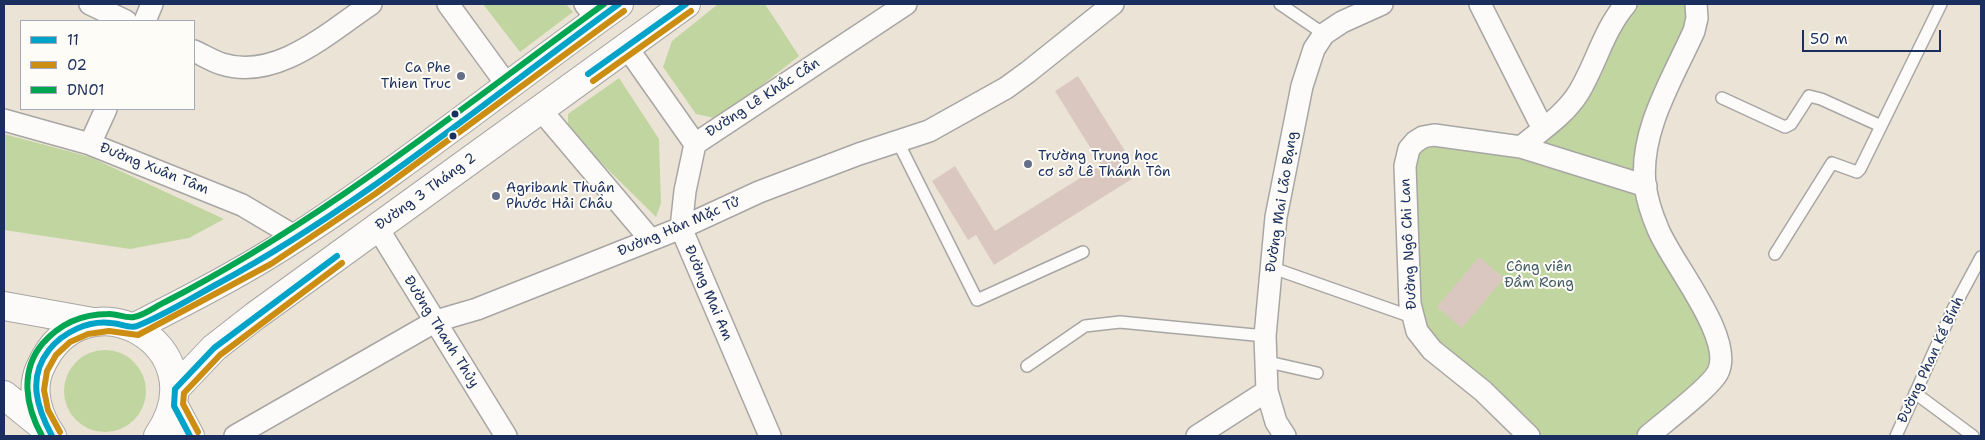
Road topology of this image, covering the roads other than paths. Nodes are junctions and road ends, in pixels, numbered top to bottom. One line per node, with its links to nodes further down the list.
1 (90, 4): 16 (street)
2 (152, 4): 17 (street)
3 (371, 4): 20 (street)
4 (448, 4): 21 (street)
5 (619, 4): 15 (main road)
6 (686, 4): 19 (main road, Đường 3 Tháng 2)
7 (906, 4): 30 (street, Đường Lê Khắc Cần)
8 (1113, 4): 28 (street, Đường Hàn Mặc Tử)
9 (1280, 4): 18 (lane)
10 (1382, 4): 18 (street, Đường Mai Lão Bạng)
11 (1480, 4): 27 (street)
12 (1626, 4): 27 (street)
13 (1696, 4): 32 (street)
14 (1941, 4): 26 (lane)
15 (587, 19): 21 (main road)
16 (124, 20)
17 (145, 20)
18 (1324, 34): 40 (street, Đường Mai Lão Bạng)
19 (626, 46): 23 (main road, Đường 3 Tháng 2); 30 (street, Đường Lê Khắc Cần)
20 (195, 51)
21 (515, 80): 35 (main road)
22 (1722, 98): 26 (lane)
23 (543, 106): 33 (main road, Đường 3 Tháng 2); 36 (street)
24 (106, 110): 29 (street)
25 (4, 120): 29 (street, Đường Xuân Tâm)
26 (1880, 126): 38 (lane)
27 (1543, 129): 31 (street)
28 (898, 142): 34 (street, Đường Hàn Mặc Tử); 37 (lane)
29 (90, 144): 35 (street, Đường Xuân Tâm)
30 (695, 144): 34 (street, Đường Mai Am)
31 (1521, 147): 32 (street, Đường Ngô Chi Lan); 42 (street, Đường Ngô Chi Lan)
32 (1646, 186): 63 (street)
33 (377, 227): 43 (street, Đường Thanh Thủy); 53 (main road, Đường 3 Tháng 2)
34 (680, 228): 36 (street, Đường Hàn Mặc Tử); 59 (street, Đường Mai Am)
35 (296, 237): 45 (main road)
36 (650, 240): 43 (street, Đường Hàn Mặc Tử)
37 (1083, 252)
38 (1775, 254)
39 (1981, 257): 51 (lane, Đường Phan Kế Bính)
40 (1270, 268): 42 (lane); 46 (street, Đường Mai Lão Bạng)
41 (4, 306): 44 (main road)
42 (1412, 317): 62 (street, Đường Ngô Chi Lan)
43 (436, 321): 57 (street, Đường Hàn Mặc Tử); 58 (street, Đường Thanh Thủy)
44 (93, 322): 45 (main road); 54 (main road)
45 (136, 327): 53 (main road)
46 (1265, 336): 47 (street, Đường Mai Lão Bạng); 48 (lane)
47 (1264, 361): 49 (lane); 50 (street, Đường Mai Lão Bạng)
48 (1027, 366)
49 (1317, 373)
50 (1267, 391): 60 (street); 61 (street, Đường Mai Lão Bạng)
51 (1915, 393): 64 (lane, Đường Phan Kế Bính); 65 (lane)
52 (4, 394): 54 (main road)
53 (175, 398): 55 (main road, Đường 3 Tháng 2); 56 (main road)
54 (50, 433)
55 (158, 436)
56 (190, 436)
57 (234, 436)
58 (506, 436)
59 (770, 436)
60 (1197, 436)
61 (1285, 436)
62 (1530, 436)
63 (1648, 436)
64 (1896, 436)
65 (1974, 436)

